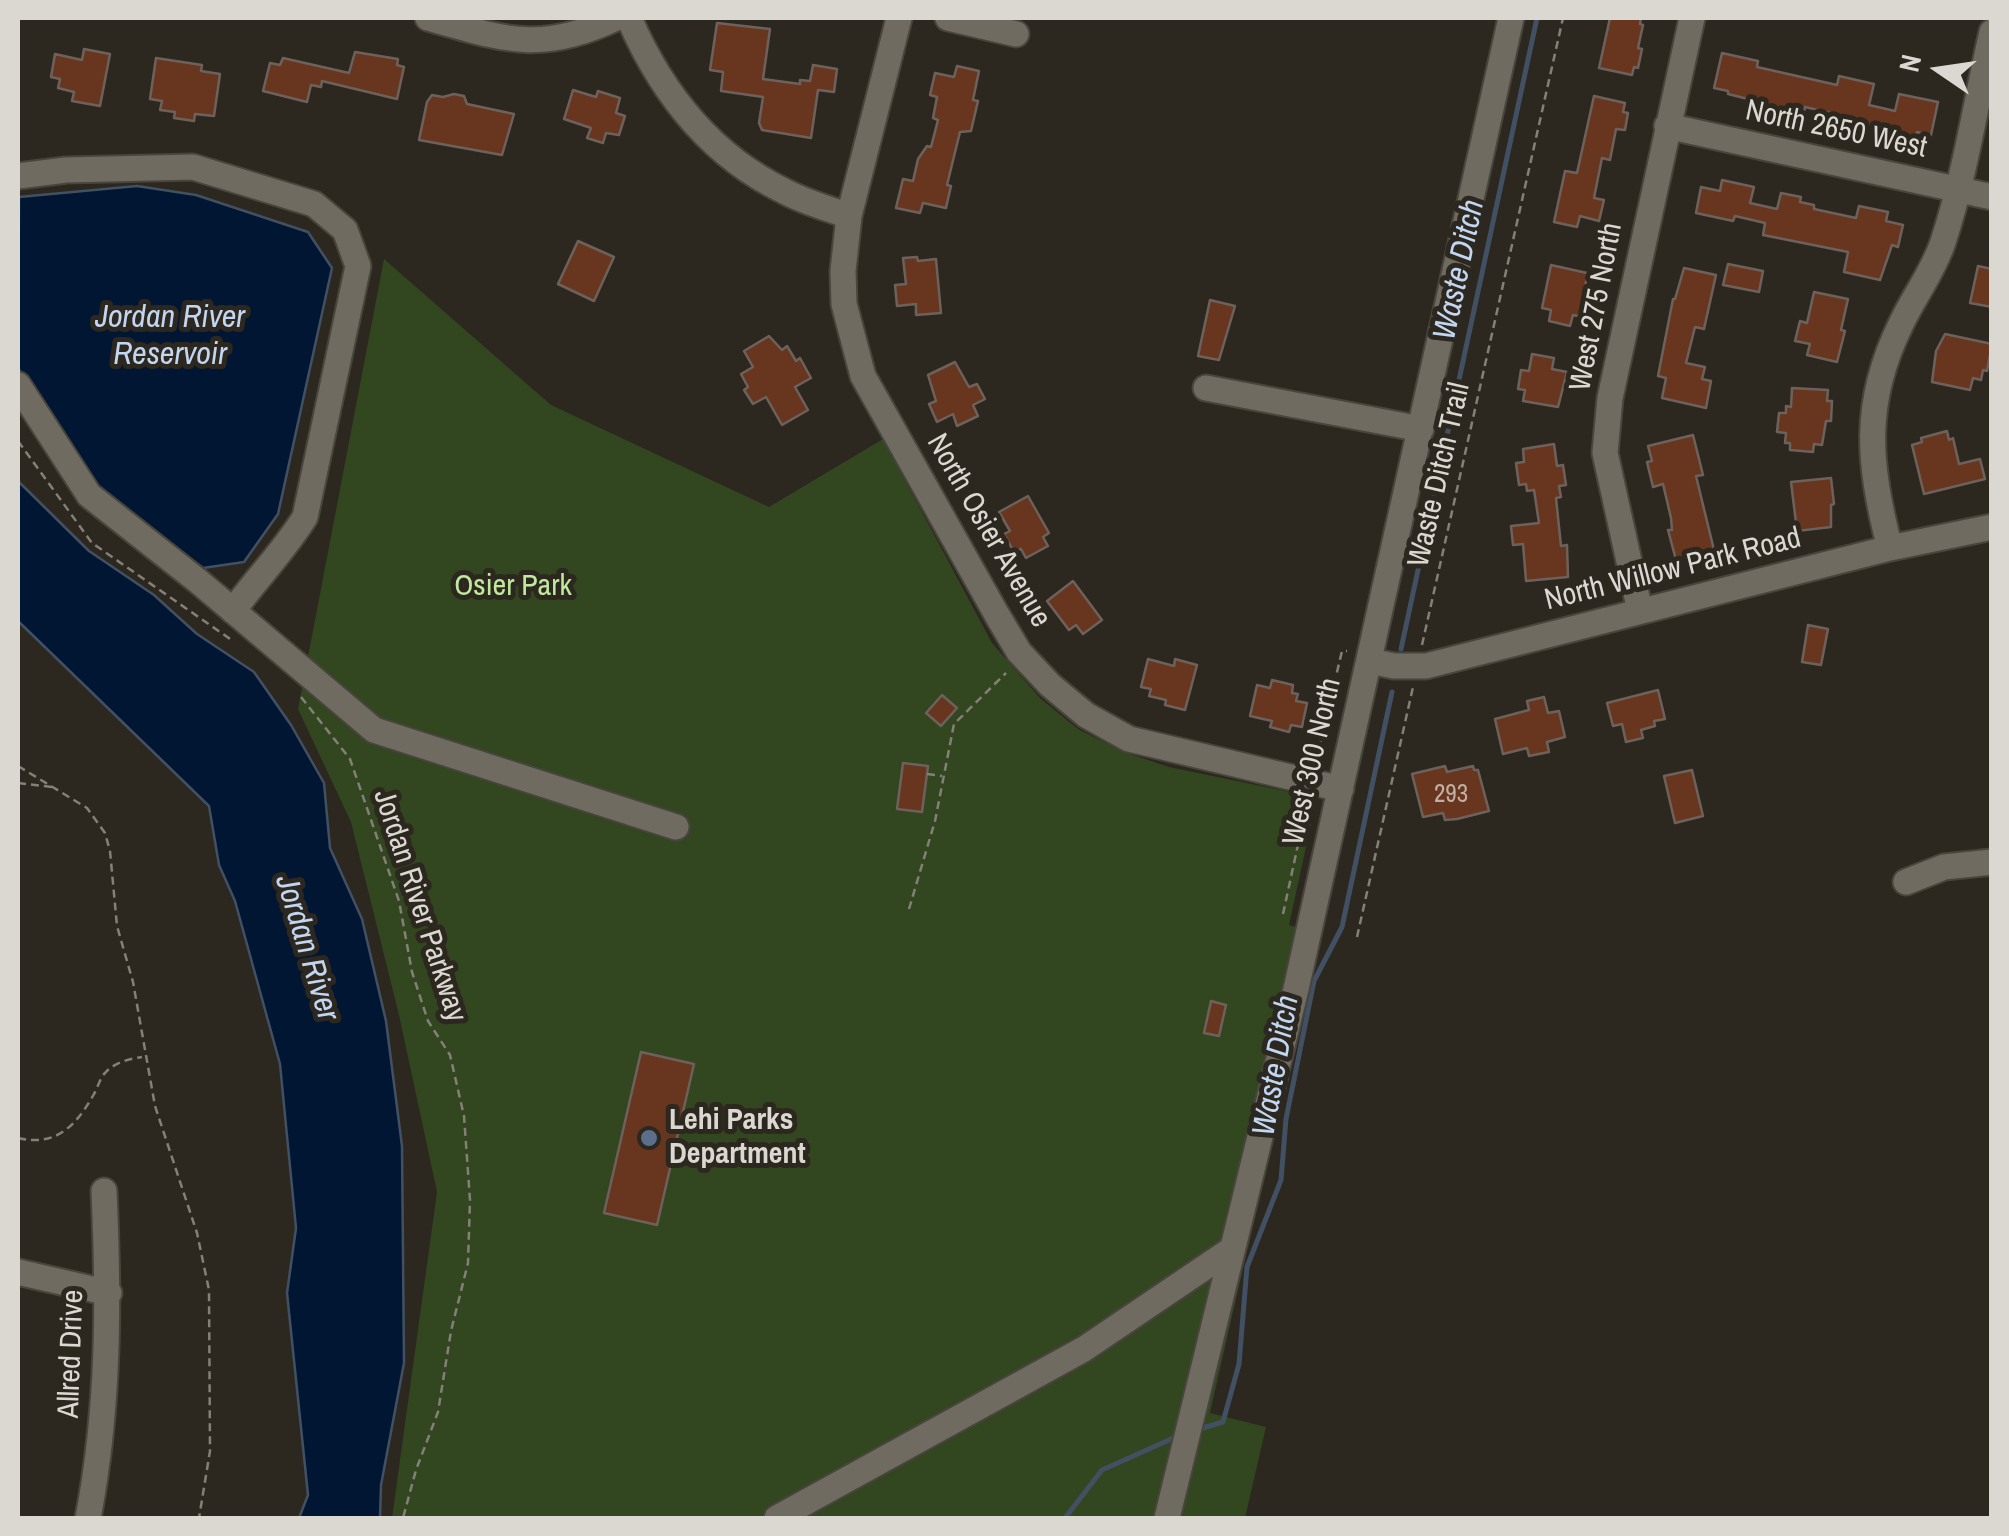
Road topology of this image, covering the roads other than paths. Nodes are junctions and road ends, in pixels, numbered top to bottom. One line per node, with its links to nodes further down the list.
1 (428, 18): 2 (street)
2 (616, 18)
3 (629, 18): 14 (street)
4 (899, 18): 14 (street, North Osier Avenue)
5 (948, 18): 9 (street)
6 (1511, 18): 17 (street, West 300 North)
7 (1692, 18): 10 (street, West 275 North)
8 (1992, 32): 12 (street)
9 (1016, 34)
10 (1667, 126): 12 (street, North 2650 West); 20 (street, West 275 North)
11 (18, 176): 21 (street)
12 (1956, 189): 13 (street, North 2650 West); 19 (street)
13 (1992, 198)
14 (849, 216): 23 (street, North Osier Avenue)
15 (18, 385): 21 (street)
16 (1206, 388): 17 (street)
17 (1421, 428): 22 (street, West 300 North)
18 (1992, 527): 19 (street, North Willow Park Road)
19 (1890, 548): 20 (street, North Willow Park Road)
20 (1640, 611): 22 (street, North Willow Park Road)
21 (233, 612): 24 (street)
22 (1370, 660): 23 (street, West 300 North)
23 (1341, 789): 28 (street, West 300 North)
24 (676, 828)
25 (1992, 862): 26 (street)
26 (1906, 882)
27 (104, 1191): 30 (street, Allred Drive)
28 (1230, 1251): 32 (street); 33 (street, West 300 North)
29 (18, 1272): 30 (street)
30 (108, 1293): 31 (street, Allred Drive)
31 (88, 1518)
32 (777, 1518)
33 (1167, 1518)

